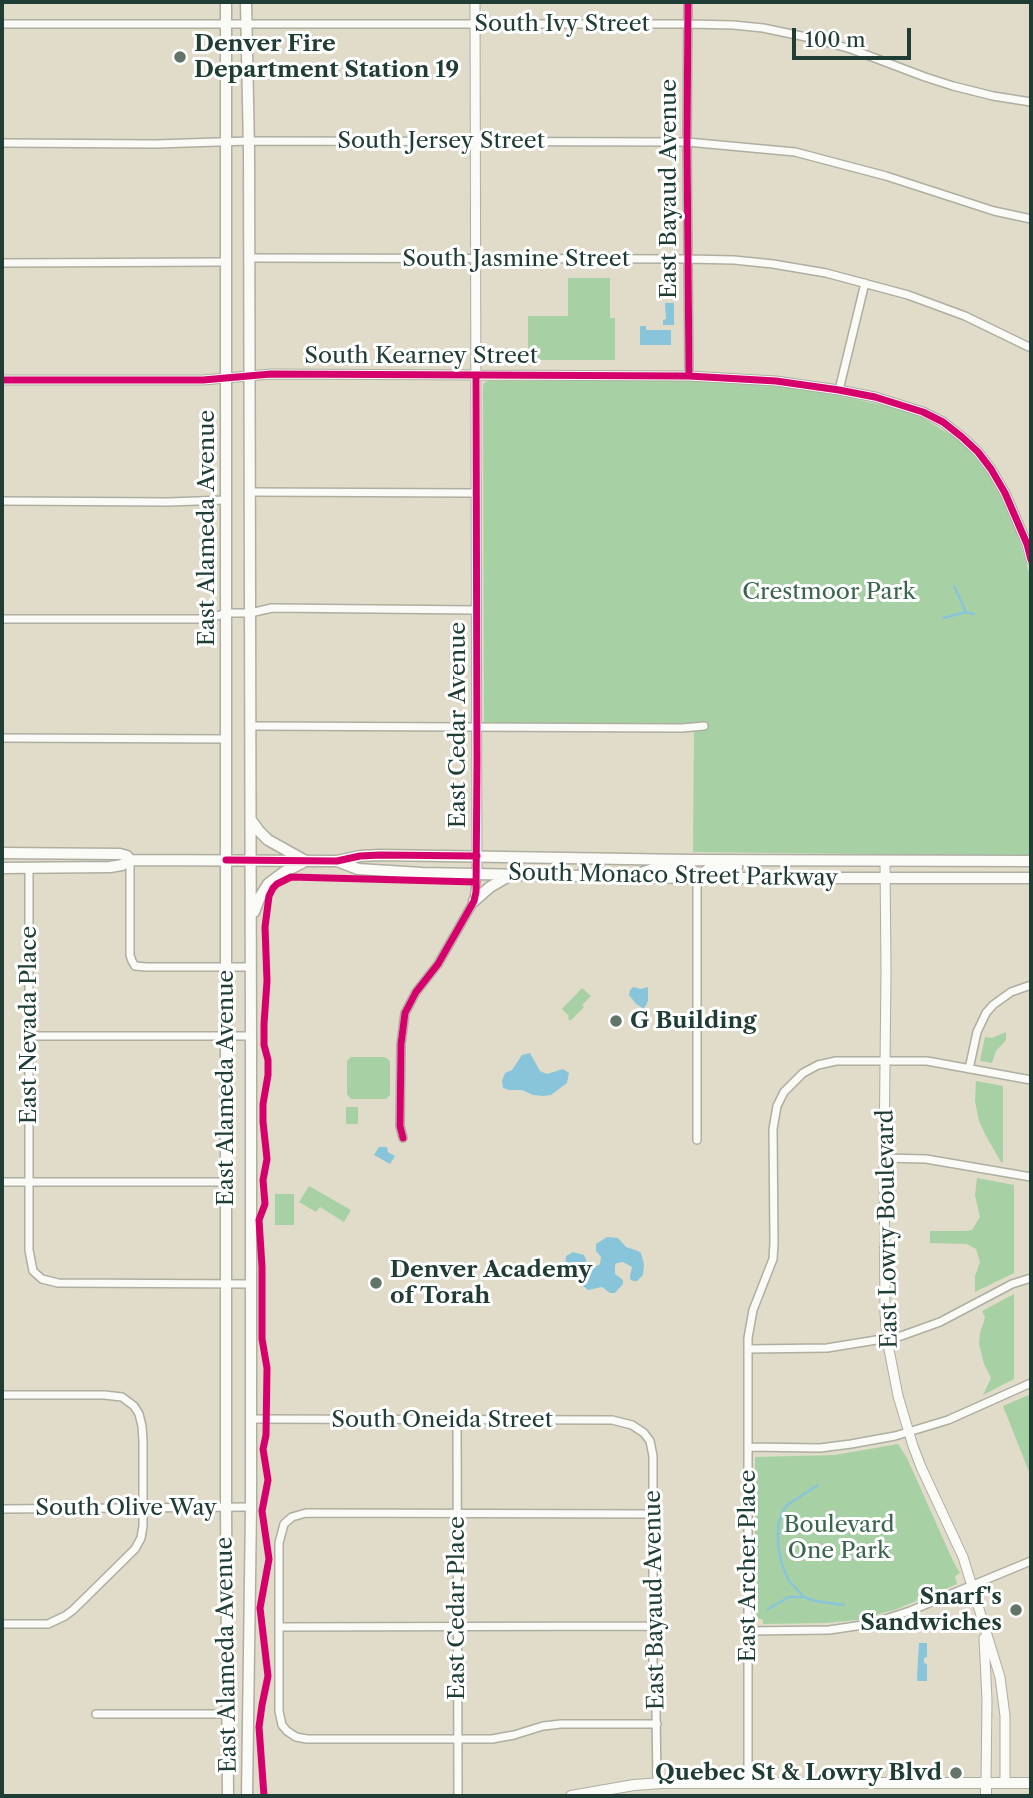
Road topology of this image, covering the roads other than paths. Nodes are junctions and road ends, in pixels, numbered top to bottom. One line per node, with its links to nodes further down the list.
1 (226, 2): 5 (main road, East Alameda Avenue)
2 (246, 2): 6 (main road, East Alameda Avenue)
3 (475, 2): 8 (street, East Cedar Avenue)
4 (688, 2): 9 (street, East Bayaud Avenue)
5 (226, 23): 6 (street, South Ivy Street); 7 (street, South Ivy Street); 13 (main road, East Alameda Avenue)
6 (246, 23): 8 (street, South Ivy Street); 11 (main road, East Alameda Avenue)
7 (2, 24)
8 (475, 24): 9 (street, South Ivy Street); 12 (street, East Cedar Avenue)
9 (688, 24): 10 (street, South Ivy Street); 14 (street, East Bayaud Avenue)
10 (1031, 102)
11 (249, 141): 12 (street, South Jersey Street); 13 (street, South Jersey Street); 17 (main road, East Alameda Avenue)
12 (475, 141): 14 (street, South Jersey Street); 18 (street, East Cedar Avenue)
13 (226, 142): 15 (street, South Jersey Street); 20 (main road, East Alameda Avenue)
14 (687, 142): 16 (street, South Jersey Street); 19 (street, East Bayaud Avenue)
15 (2, 143)
16 (1031, 219)
17 (249, 258): 18 (street, South Jasmine Street); 26 (main road, East Alameda Avenue)
18 (476, 258): 19 (street, South Jasmine Street); 24 (street, East Cedar Avenue)
19 (687, 259): 22 (street, South Jasmine Street); 25 (street, East Bayaud Avenue)
20 (225, 262): 21 (street); 27 (main road, East Alameda Avenue)
21 (2, 263)
22 (866, 283): 23 (street, South Jasmine Street); 29 (street)
23 (1031, 348)
24 (476, 375): 25 (street, South Kearney Street); 26 (street, South Kearney Street); 31 (street, East Cedar Avenue)
25 (689, 376): 29 (street, South Kearney Street)
26 (249, 377): 27 (street, South Kearney Street); 30 (main road, East Alameda Avenue)
27 (226, 378): 28 (street, South Kearney Street); 32 (main road, East Alameda Avenue)
28 (2, 380)
29 (839, 390): 34 (street, South Kearney Street)
30 (249, 492): 31 (street); 36 (main road, East Alameda Avenue)
31 (476, 493): 35 (street, East Cedar Avenue)
32 (226, 500): 33 (street); 37 (main road, East Alameda Avenue)
33 (2, 501)
34 (1031, 560)
35 (477, 610): 36 (street); 41 (street, East Cedar Avenue)
36 (250, 613): 37 (street); 39 (main road, East Alameda Avenue)
37 (226, 614): 38 (street); 43 (main road, East Alameda Avenue)
38 (2, 619)
39 (250, 726): 41 (street); 44 (main road, East Alameda Avenue)
40 (704, 726): 41 (street)
41 (477, 727): 46 (street, East Cedar Avenue)
42 (2, 738): 43 (street)
43 (227, 738): 48 (main road, East Alameda Avenue)
44 (251, 818): 49 (main road, East Alameda Avenue); 52 (main road)
45 (2, 853): 47 (main road)
46 (477, 856): 50 (main road, South Monaco Street Parkway); 53 (main road, South Monaco Street Parkway); 58 (street, East Cedar Avenue)
47 (130, 860): 48 (main road, South Monaco Street Parkway); 57 (main road); 66 (street)
48 (226, 860): 49 (main road, South Monaco Street Parkway); 66 (main road, East Alameda Avenue)
49 (251, 860): 52 (main road, South Monaco Street Parkway); 65 (main road, East Alameda Avenue)
50 (689, 860): 51 (main road, South Monaco Street Parkway); 60 (main road)
51 (763, 860): 54 (main road, South Monaco Street Parkway); 61 (main road)
52 (307, 861): 53 (main road, South Monaco Street Parkway); 65 (main road)
53 (337, 861): 58 (main road, South Monaco Street Parkway)
54 (885, 861): 55 (main road, South Monaco Street Parkway); 62 (street, East Lowry Boulevard)
55 (1031, 861)
56 (2, 868): 57 (main road)
57 (29, 868): 69 (street, East Nevada Place)
58 (477, 873): 59 (main road, South Monaco Street Parkway); 64 (street, East Cedar Avenue)
59 (513, 874): 60 (main road, South Monaco Street Parkway); 64 (main road)
60 (632, 877): 61 (main road, South Monaco Street Parkway)
61 (697, 878): 62 (main road, South Monaco Street Parkway); 76 (street)
62 (885, 878): 63 (main road, South Monaco Street Parkway); 72 (street, East Lowry Boulevard)
63 (1031, 878)
64 (474, 901): 75 (street, East Cedar Avenue)
65 (251, 925): 67 (main road, East Alameda Avenue)
66 (226, 967): 67 (street); 70 (main road, East Alameda Avenue)
67 (251, 967): 71 (main road, East Alameda Avenue)
68 (1031, 985): 73 (street)
69 (29, 1036): 70 (street); 80 (street, East Nevada Place)
70 (226, 1036): 71 (street); 81 (main road, East Alameda Avenue)
71 (251, 1036): 84 (main road, East Alameda Avenue)
72 (885, 1060): 73 (street, East Archer Place); 77 (street, East Lowry Boulevard); 86 (street, East Archer Place)
73 (969, 1069): 74 (street, East Archer Place)
74 (1031, 1080)
75 (403, 1138)
76 (697, 1140)
77 (884, 1158): 78 (street); 85 (street, East Lowry Boulevard)
78 (1031, 1178)
79 (2, 1182): 80 (street)
80 (29, 1182): 81 (street); 83 (street, East Nevada Place)
81 (226, 1182): 83 (main road, East Alameda Avenue)
82 (1031, 1278): 85 (street)
83 (226, 1284): 84 (street); 94 (main road, East Alameda Avenue)
84 (251, 1284): 89 (main road, East Alameda Avenue)
85 (887, 1339): 86 (street); 92 (street, East Lowry Boulevard)
86 (748, 1349): 93 (street, East Archer Place)
87 (1031, 1383): 92 (street)
88 (2, 1395): 96 (street)
89 (251, 1419): 90 (street, South Oneida Street); 95 (main road, East Alameda Avenue)
90 (457, 1419): 91 (street, South Oneida Street); 98 (street, East Cedar Place)
91 (632, 1425): 99 (street, East Bayaud Avenue)
92 (909, 1433): 93 (street); 101 (street, East Lowry Boulevard)
93 (748, 1447): 107 (street, East Archer Place)
94 (226, 1507): 95 (street, South Olive Way); 96 (street, South Olive Way); 109 (main road, East Alameda Avenue)
95 (251, 1507): 117 (main road, East Alameda Avenue)
96 (142, 1508): 97 (street, South Olive Way); 103 (street)
97 (2, 1509)
98 (457, 1513): 99 (street); 104 (street, East Cedar Place); 106 (street)
99 (653, 1514): 105 (street, East Bayaud Avenue)
100 (1031, 1561): 101 (street)
101 (973, 1584): 102 (street, East Lowry Boulevard); 107 (street)
102 (983, 1622): 114 (street, East Lowry Boulevard); 114 (street, East Lowry Boulevard)
103 (2, 1624)
104 (457, 1626): 105 (street); 106 (street); 111 (street, East Cedar Place)
105 (653, 1626): 110 (street, East Bayaud Avenue)
106 (280, 1627): 111 (street)
107 (748, 1631): 113 (street, East Archer Place)
108 (96, 1714): 109 (street)
109 (228, 1714): 116 (main road, East Alameda Avenue)
110 (657, 1724): 111 (street); 112 (street, East Bayaud Avenue)
111 (458, 1739): 118 (street, East Cedar Place)
112 (657, 1783): 113 (main road); 119 (main road)
113 (748, 1783): 114 (main road)
114 (995, 1783): 115 (main road); 120 (main road, East Lowry Boulevard); 121 (main road); 122 (main road, East Lowry Boulevard)
115 (1031, 1783)
116 (228, 1796)
117 (247, 1796)
118 (458, 1796)
119 (571, 1796)
120 (986, 1796)
121 (995, 1796)
122 (1005, 1796)

